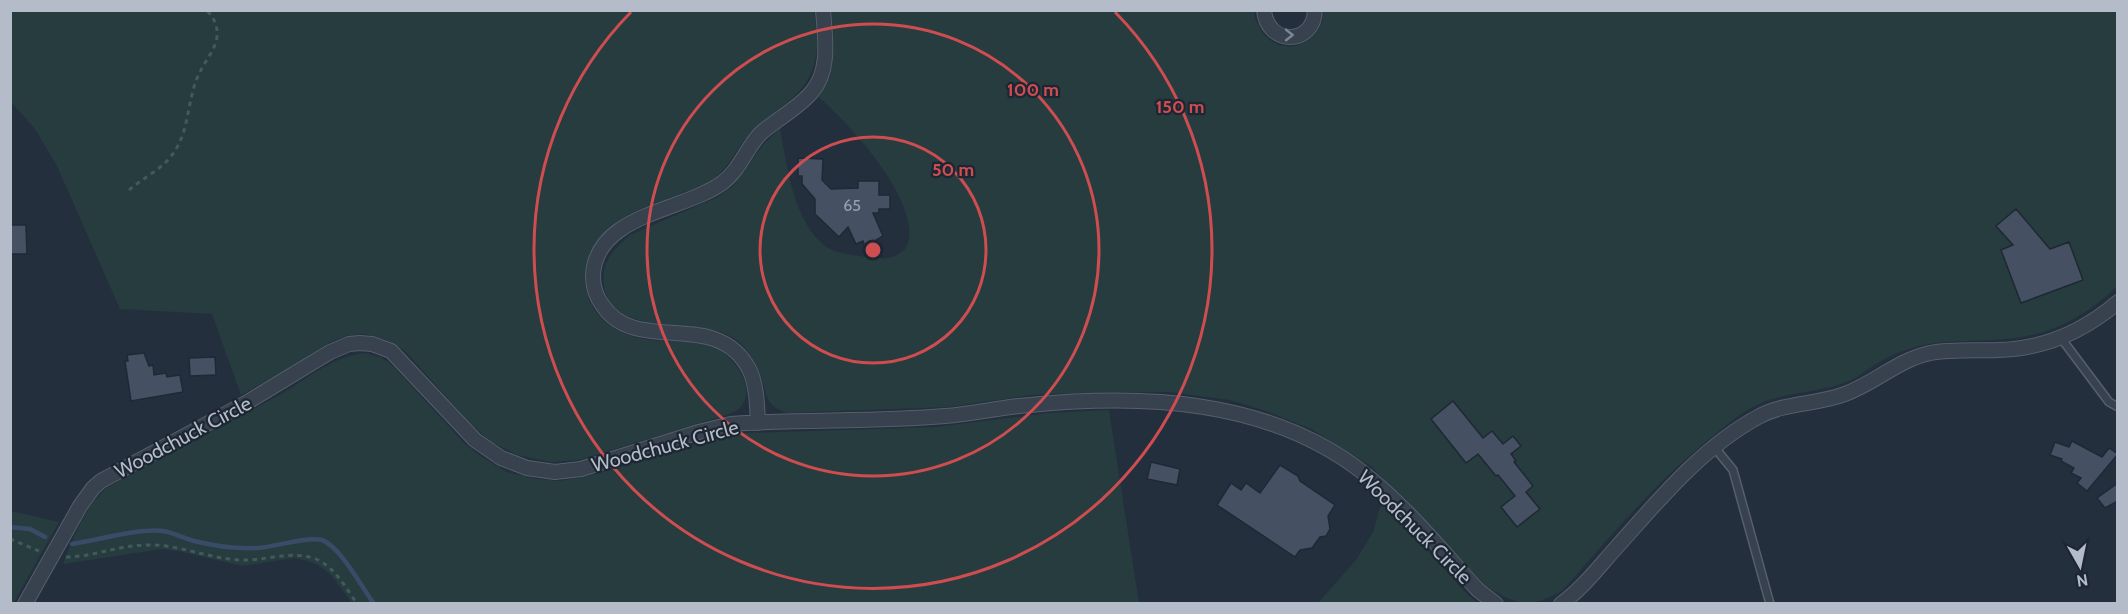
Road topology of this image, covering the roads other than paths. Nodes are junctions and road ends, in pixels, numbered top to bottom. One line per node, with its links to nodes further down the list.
1 (823, 10): 7 (street)
2 (1264, 10): 3 (street, one-way to 3)
3 (1315, 10)
4 (2118, 302): 5 (street)
5 (2061, 338): 6 (lane); 8 (street)
6 (2118, 407)
7 (758, 423): 9 (street, Woodchuck Circle); 10 (street, Woodchuck Circle)
8 (1715, 448): 11 (street); 12 (lane)
9 (25, 603)
10 (1496, 603)
11 (1561, 603)
12 (1770, 603)

